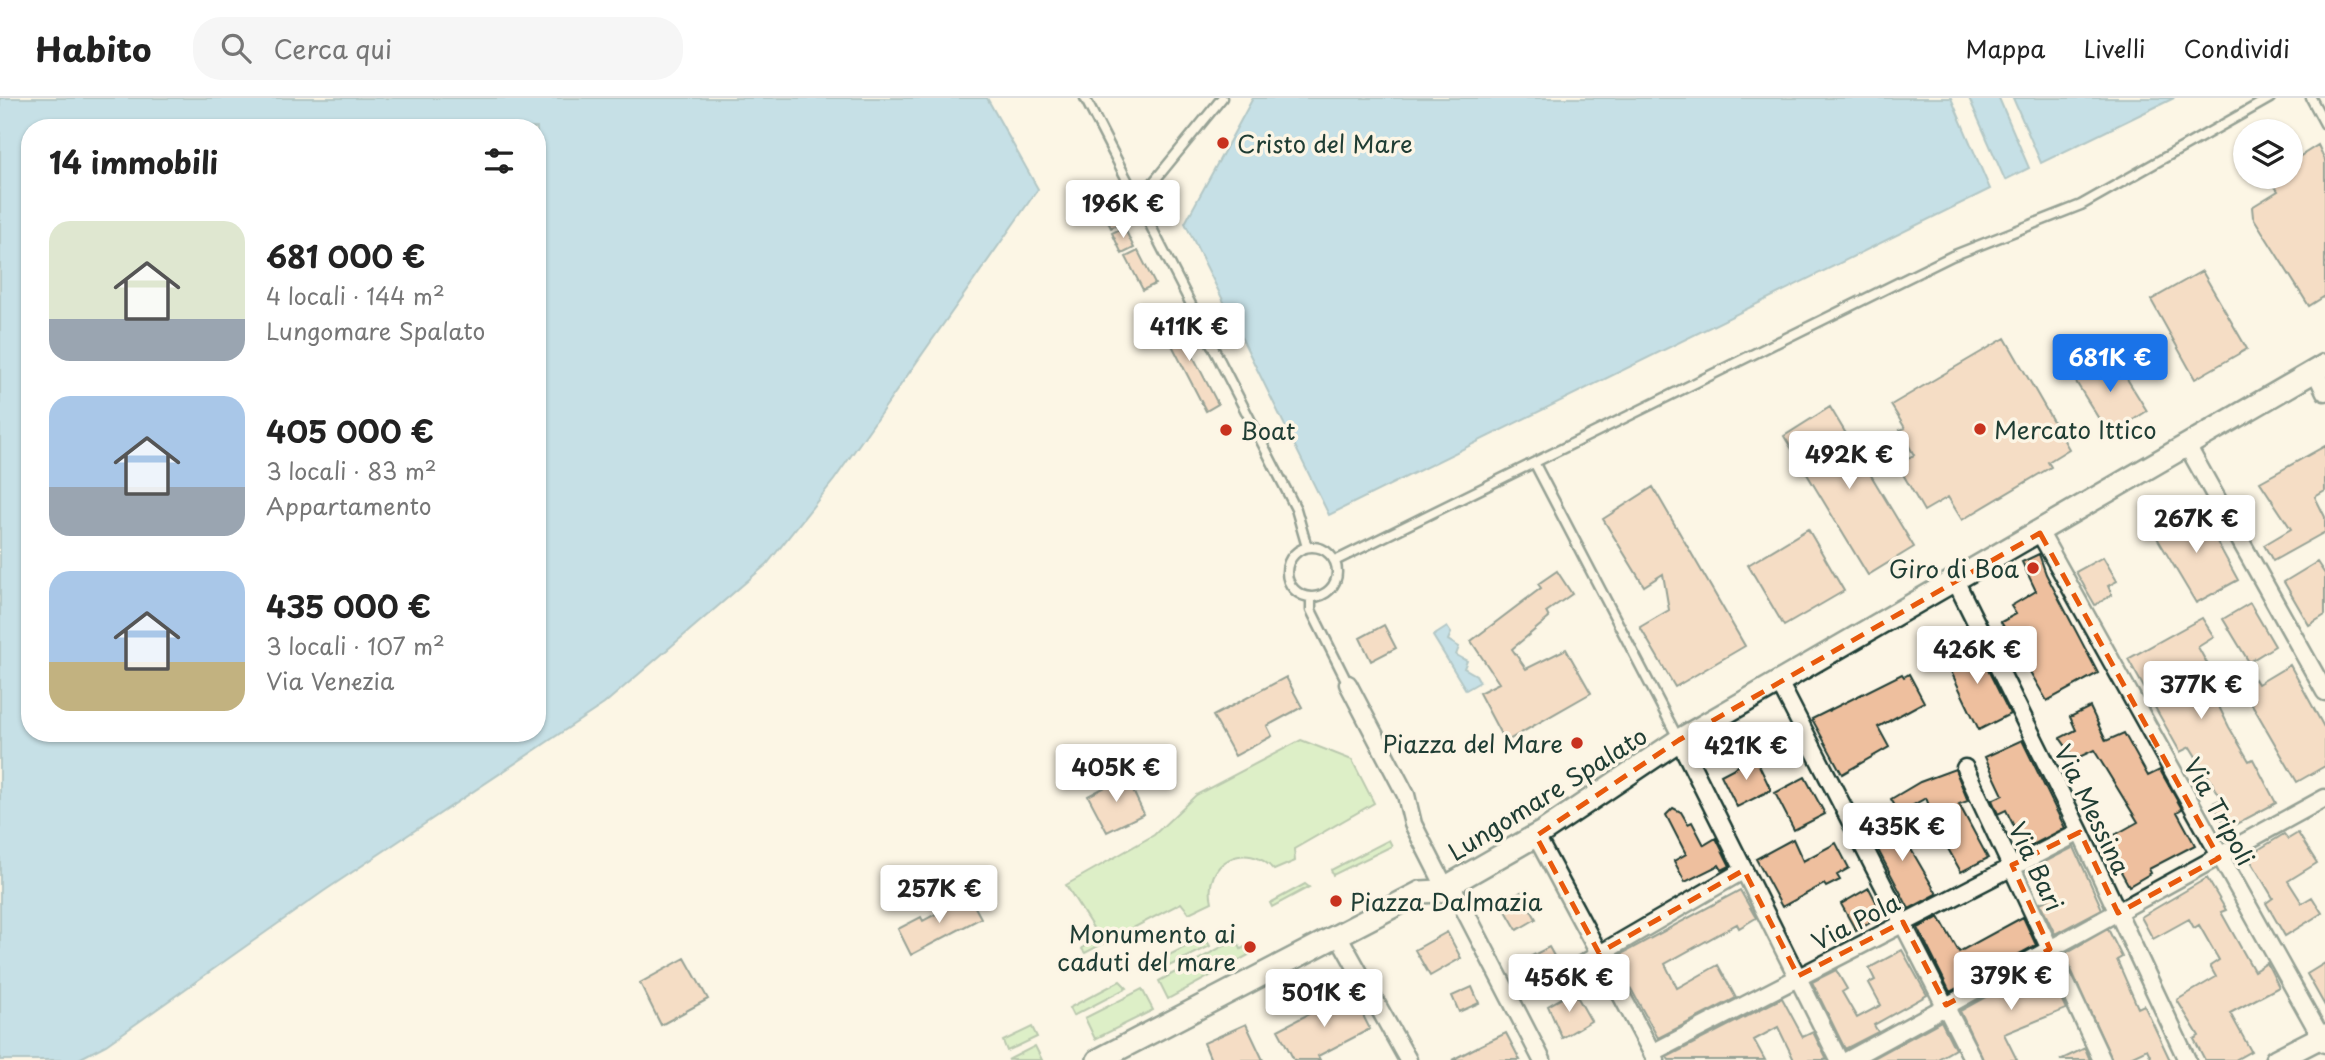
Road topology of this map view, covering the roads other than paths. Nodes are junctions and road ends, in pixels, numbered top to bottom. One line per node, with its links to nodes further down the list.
1 (1085, 98): 6 (lane)
2 (1222, 98): 6 (lane)
3 (2270, 98): 10 (lane)
4 (2311, 98): 5 (lane)
5 (2325, 124)
6 (1138, 201): 12 (lane)
7 (2320, 368): 8 (street); 9 (street, Lungomare Spalato)
8 (2325, 392)
9 (2188, 447): 11 (street, Lungomare Spalato); 18 (street)
10 (1535, 464): 13 (lane); 19 (lane)
11 (2040, 533): 14 (street, Lungomare Spalato); 24 (street, Via Tripoli)
12 (1307, 547): 13 (lane); 15 (lane)
13 (1335, 561): 15 (lane)
14 (1955, 580): 17 (street, Lungomare Spalato); 22 (street, Via Messina)
15 (1311, 597): 16 (lane)
16 (1348, 684): 27 (street)
17 (1780, 684): 19 (street, Lungomare Spalato); 29 (street)
18 (2325, 692)
19 (1679, 740): 23 (street, Lungomare Spalato); 26 (street)
20 (1965, 768): 25 (street, Via Bari)
21 (2325, 797): 24 (street)
22 (2080, 832): 25 (street, Via Pola); 28 (street, Via Messina)
23 (1536, 836): 27 (street, Lungomare Spalato); 32 (street)
24 (2219, 858): 28 (street); 36 (street, Via Tripoli)
25 (2012, 866): 29 (street, Via Pola); 31 (street, Via Bari)
26 (1744, 870): 32 (street); 34 (street)
27 (1448, 886): 30 (street, Lungomare Spalato); 40 (street)
28 (2118, 913): 31 (street); 45 (street, Via Messina)
29 (1903, 922): 34 (street, Via Pola); 35 (street)
30 (1338, 935): 38 (street); 39 (street, Lungomare Spalato)
31 (2050, 948): 35 (street); 44 (street, Via Bari)
32 (1599, 953): 33 (street); 37 (street)
33 (1574, 969)
34 (1798, 976): 37 (street, Via Pola); 41 (street)
35 (1946, 1005): 42 (street); 43 (street)
36 (2324, 1038): 46 (street)
37 (1654, 1057)
38 (1407, 1059)
39 (1098, 1060)
40 (1542, 1060)
41 (1839, 1060)
42 (1848, 1060)
43 (1973, 1060)
44 (2102, 1060)
45 (2187, 1060)
46 (2276, 1060)

